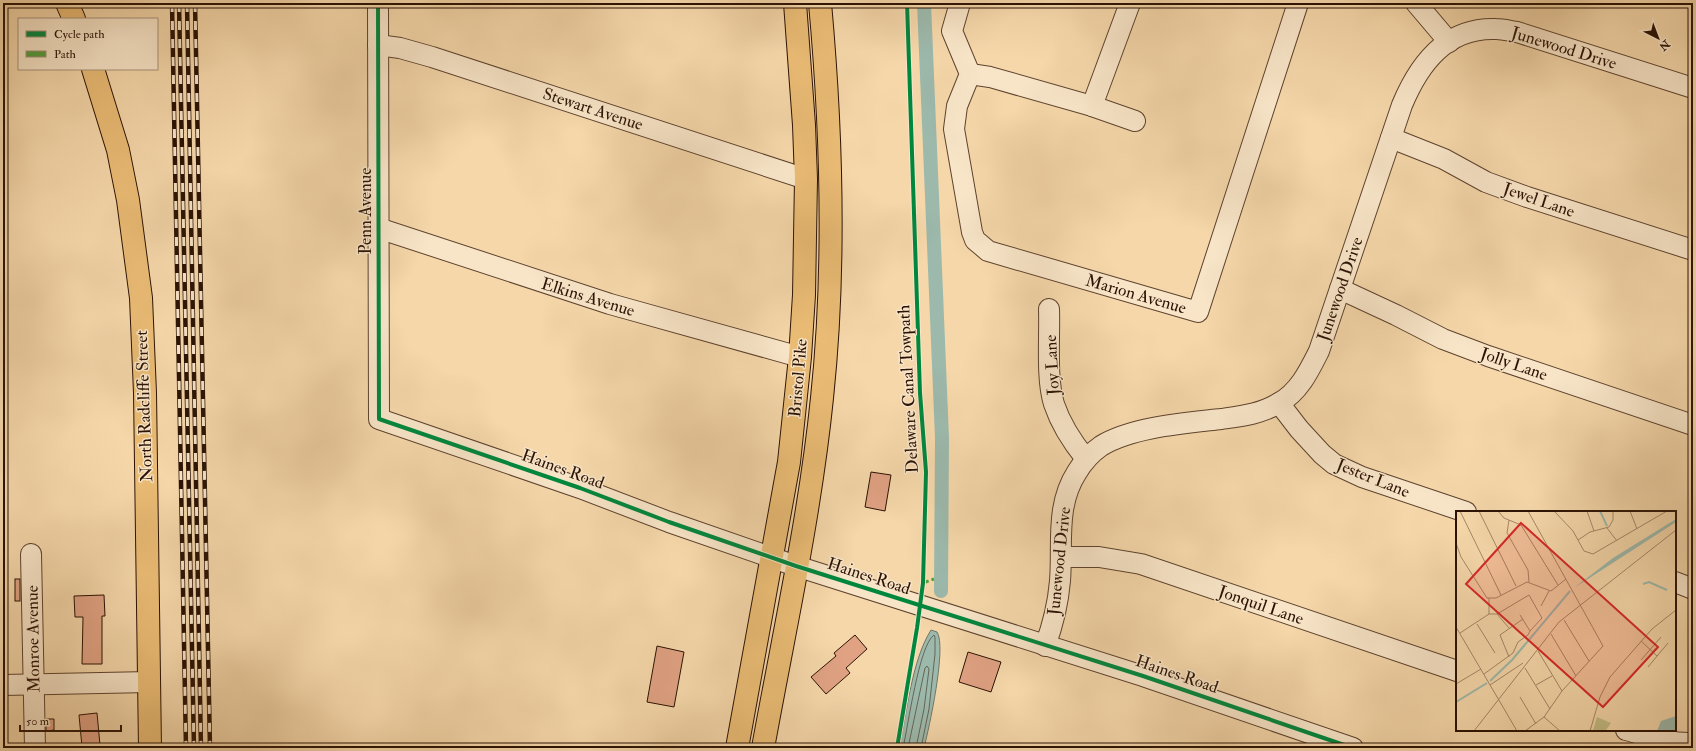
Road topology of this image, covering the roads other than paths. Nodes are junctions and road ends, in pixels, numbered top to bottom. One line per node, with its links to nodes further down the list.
1 (67, 3): 9 (main road)
2 (378, 3): 11 (street, Penn Avenue)
3 (795, 3): 18 (main road, Bristol Pike)
4 (820, 3): 32 (main road, Bristol Pike)
5 (960, 3): 13 (street)
6 (1130, 3): 15 (street)
7 (1298, 3): 13 (street, Marion Avenue)
8 (1416, 3): 10 (street)
9 (74, 18)
10 (1449, 42): 14 (street, Junewood Drive); 17 (street, Junewood Drive)
11 (378, 45): 18 (street, Stewart Avenue); 19 (street, Penn Avenue)
12 (93, 70): 37 (main road, North Radcliffe Street)
13 (970, 74): 15 (street)
14 (1693, 88)
15 (1092, 106): 16 (street)
16 (1135, 121)
17 (1391, 138): 20 (street, Jewel Lane); 21 (street, Junewood Drive)
18 (806, 179): 23 (main road, Bristol Pike)
19 (378, 228): 23 (street, Elkins Avenue); 25 (street, Penn Avenue)
20 (1693, 250)
21 (1340, 289): 24 (street, Junewood Drive); 26 (street, Jolly Lane)
22 (1049, 309): 27 (street, Joy Lane)
23 (800, 357): 31 (main road, Bristol Pike)
24 (1279, 403): 27 (street, Junewood Drive); 28 (street, Jester Lane)
25 (379, 419): 31 (street, Haines Road)
26 (1693, 425)
27 (1086, 459): 30 (street, Junewood Drive)
28 (1463, 511)
29 (31, 554): 39 (street, Monroe Avenue)
30 (1061, 557): 35 (street, Junewood Drive); 36 (street, Jonquil Lane)
31 (772, 558): 32 (street, Haines Road); 44 (main road, Bristol Pike)
32 (796, 566): 35 (street, Haines Road); 45 (main road, Bristol Pike)
33 (1676, 582): 34 (street)
34 (1693, 589)
35 (1045, 646): 46 (street, Haines Road)
36 (1456, 672)
37 (150, 682): 39 (street); 43 (main road, North Radcliffe Street)
38 (3, 685): 39 (street)
39 (33, 685): 42 (street, Monroe Avenue)
40 (1630, 731): 41 (street)
41 (1693, 743)
42 (35, 748)
43 (150, 748)
44 (737, 748)
45 (762, 748)
46 (1353, 748)

